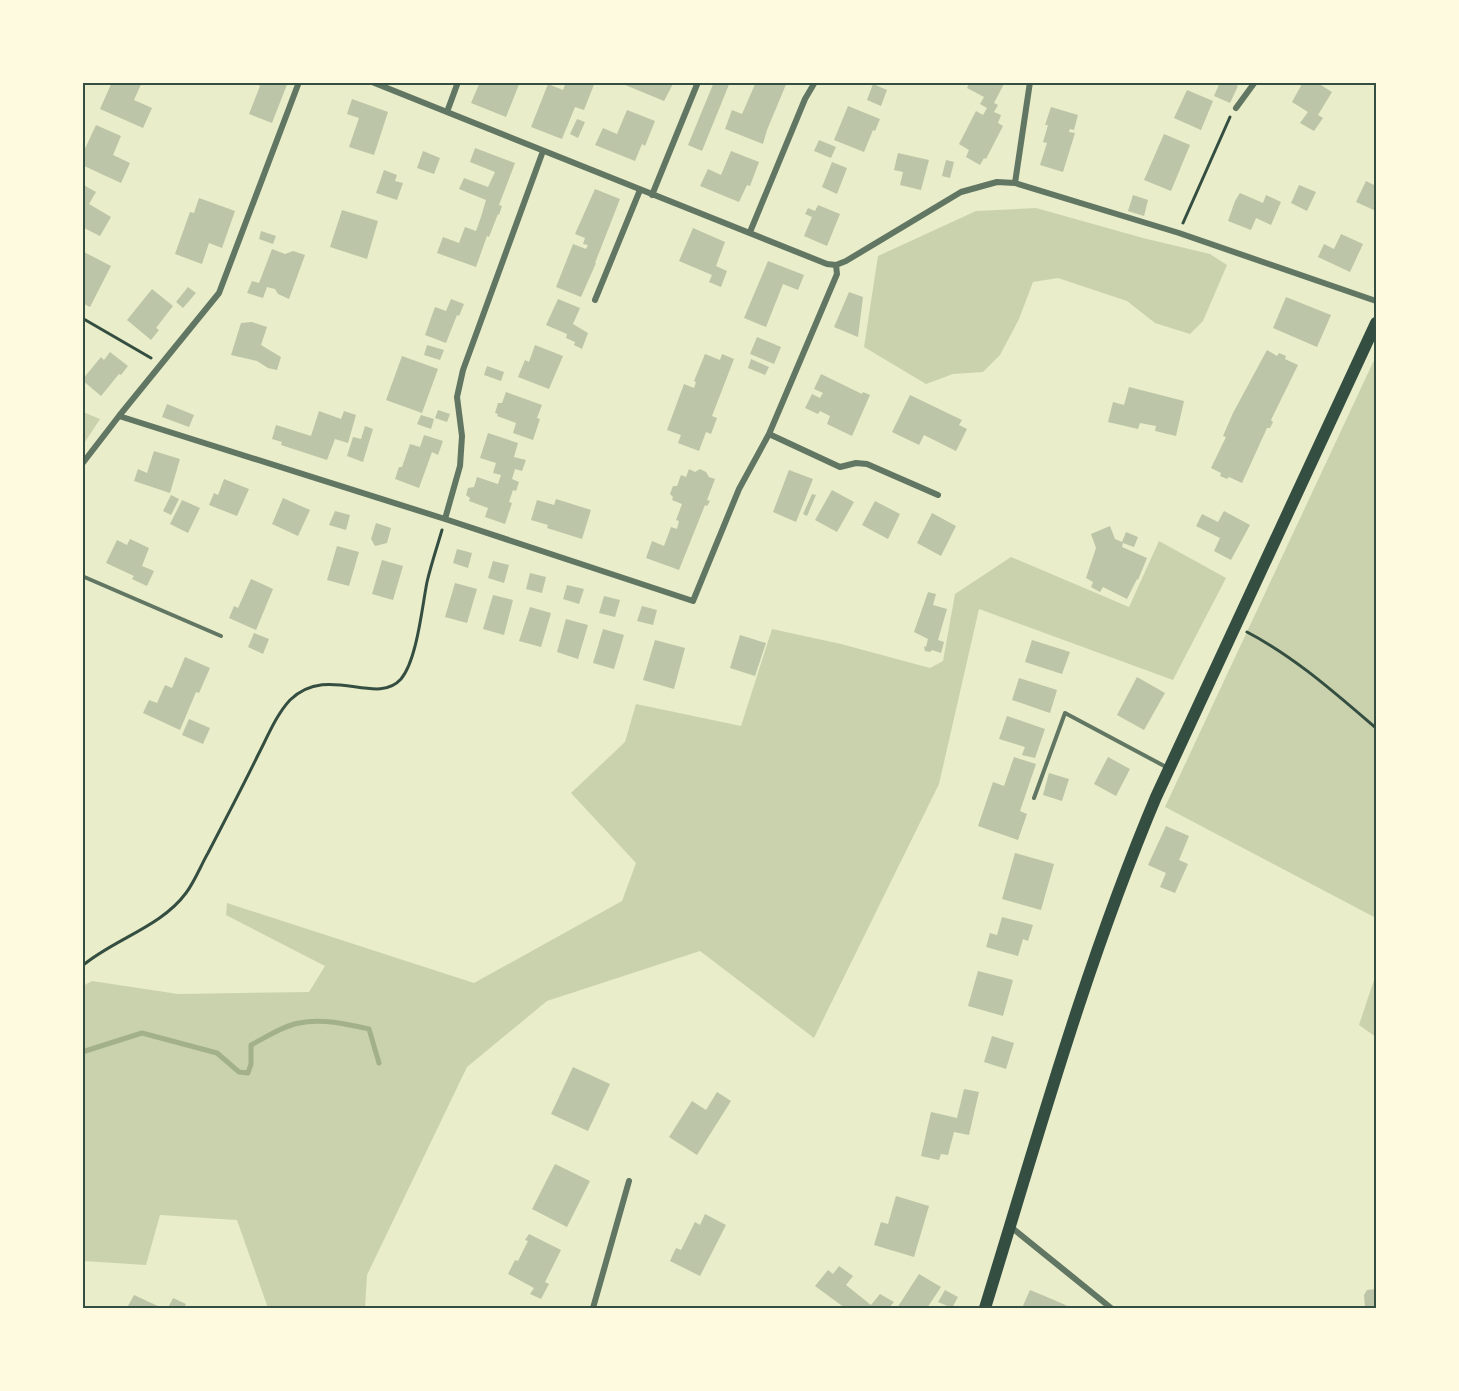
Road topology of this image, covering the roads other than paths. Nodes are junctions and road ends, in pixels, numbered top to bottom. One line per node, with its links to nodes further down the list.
1 (299, 82): 19 (street)
2 (372, 82): 9 (street)
3 (458, 82): 9 (street)
4 (698, 82): 13 (street)
5 (815, 82): 14 (street)
6 (1030, 82): 11 (street)
7 (1255, 82): 8 (street)
8 (1236, 108)
9 (447, 112): 10 (street)
10 (543, 151): 12 (street); 23 (street)
11 (1015, 183): 15 (street); 17 (street)
12 (640, 190): 13 (street); 16 (street)
13 (652, 195): 14 (street)
14 (750, 232): 15 (street)
15 (837, 265): 20 (street)
16 (595, 300)
17 (1377, 301)
18 (1377, 323): 26 (main road)
19 (119, 416): 21 (street); 23 (street)
20 (769, 434): 22 (street); 23 (street)
21 (82, 464)
22 (938, 495)
23 (445, 519)
24 (82, 576): 25 (lane)
25 (221, 636)
26 (1169, 768): 27 (lane); 29 (main road)
27 (1034, 798)
28 (629, 1181): 30 (street)
29 (1010, 1227): 31 (main road); 32 (street)
30 (593, 1308)
31 (985, 1308)
32 (1111, 1308)

